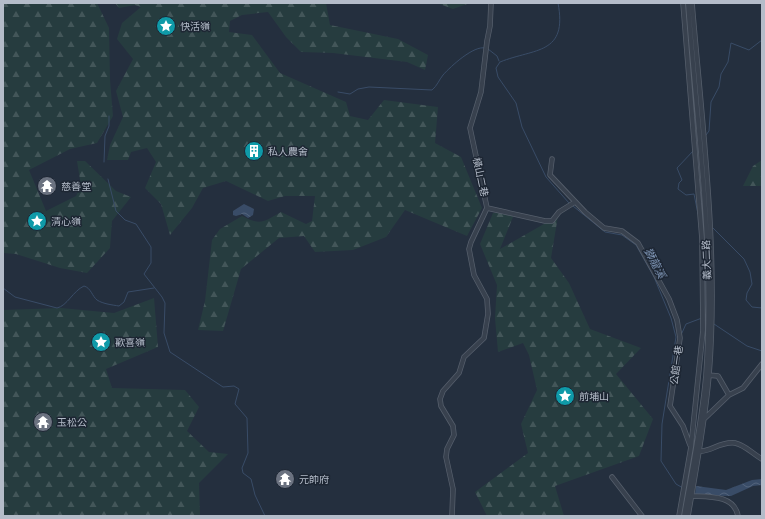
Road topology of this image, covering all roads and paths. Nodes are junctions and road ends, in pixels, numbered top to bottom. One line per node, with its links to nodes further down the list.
1 (491, 3): 7 (street, 橫山二巷)
2 (683, 3): 13 (street, 義大二路)
3 (688, 3): 9 (street, 義大二路)
4 (692, 3): 9 (street, 義大二路)
5 (552, 159): 6 (street, 公館一巷)
6 (572, 203): 7 (street); 13 (street, 公館一巷)
7 (487, 208): 19 (street, 橫山二巷)
8 (762, 364): 10 (street)
9 (707, 375): 10 (street); 11 (street, 義大二路); 12 (street, 義大二路)
10 (729, 395): 11 (street)
11 (704, 419): 12 (street); 14 (street, 義大二路)
12 (699, 423): 14 (street, 義大二路)
13 (691, 447): 14 (street); 17 (street, 義大二路)
14 (698, 451): 15 (street); 17 (street, 義大二路)
15 (762, 459)
16 (612, 477): 20 (street)
17 (689, 482): 18 (street, 義大二路)
18 (687, 496): 21 (street, 義大二路); 22 (street, 義大二路); 23 (street, 義大二路); 24 (street)
19 (452, 516)
20 (642, 516)
21 (679, 516)
22 (684, 516)
23 (688, 516)
24 (738, 516)

